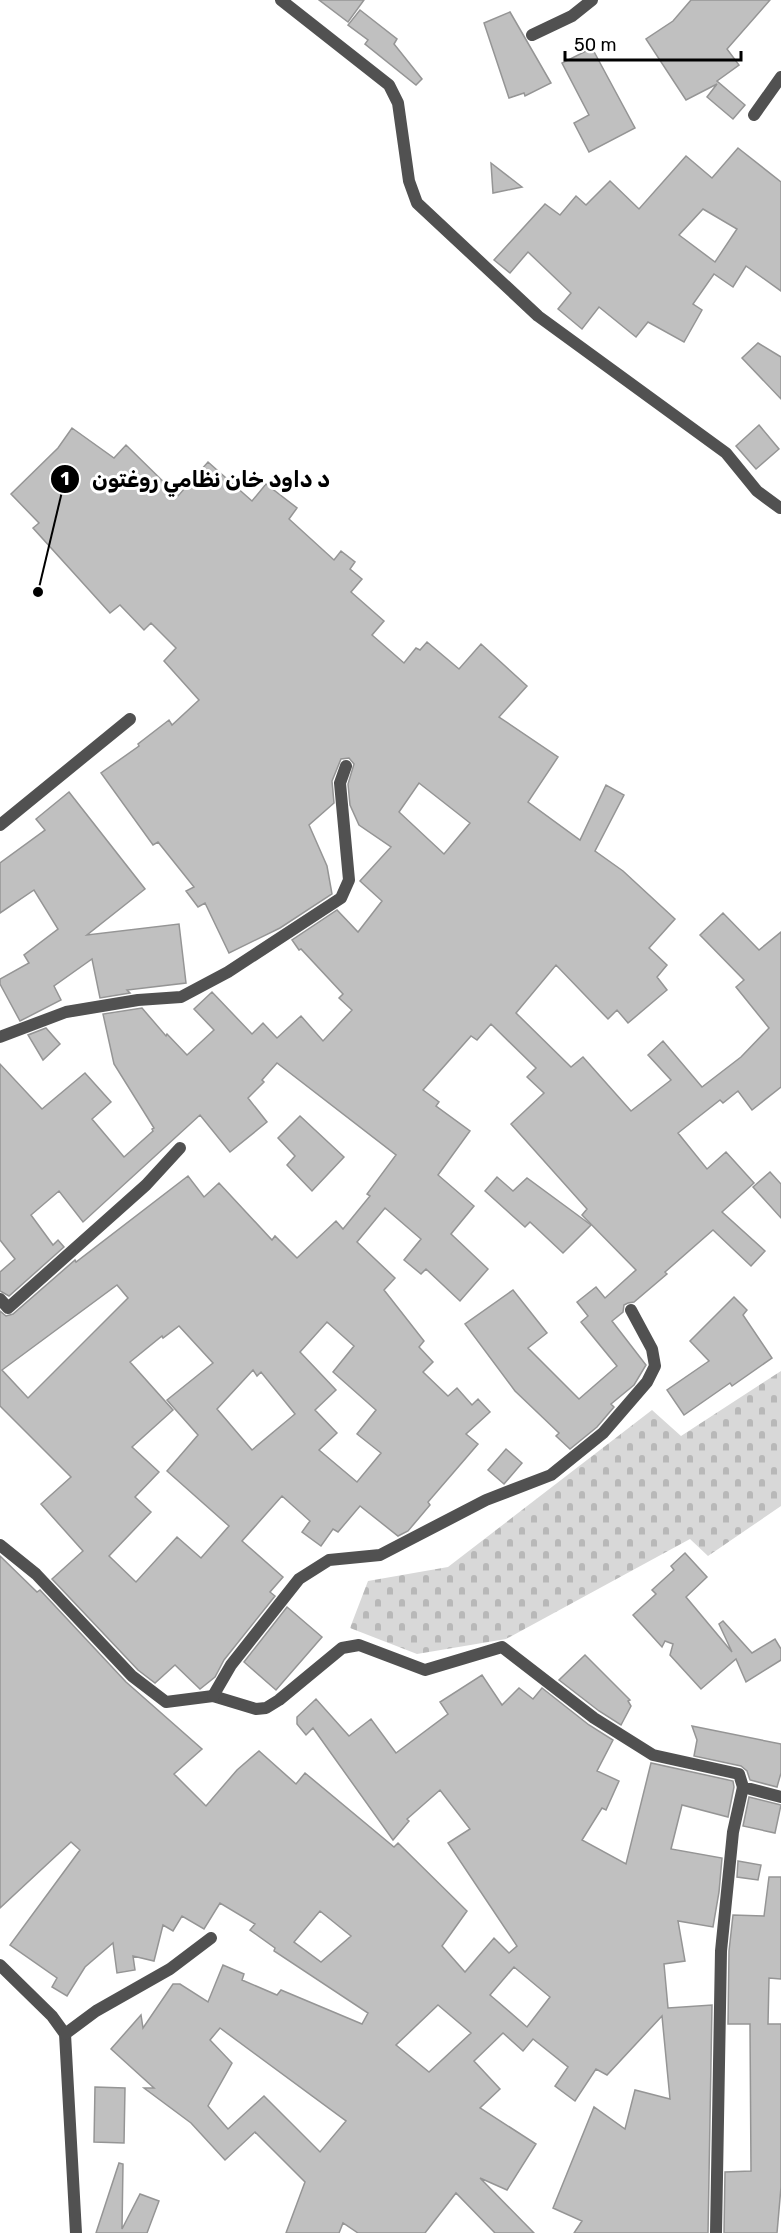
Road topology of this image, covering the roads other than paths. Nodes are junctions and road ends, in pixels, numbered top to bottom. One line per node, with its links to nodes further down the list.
1 (281, 0): 6 (street)
2 (592, 0): 3 (street)
3 (532, 35)
4 (781, 77): 5 (street)
5 (754, 115)
6 (780, 508)
7 (130, 719): 9 (street)
8 (346, 766): 10 (street)
9 (0, 825)
10 (1, 1035)
11 (180, 1148): 12 (street)
12 (0, 1299)
13 (631, 1310): 15 (street)
14 (0, 1545): 15 (street)
15 (213, 1696): 16 (street)
16 (743, 1787): 17 (street); 22 (street)
17 (781, 1797)
18 (212, 1938): 20 (street)
19 (0, 1965): 20 (street)
20 (65, 2034): 21 (street)
21 (76, 2233)
22 (716, 2233)

